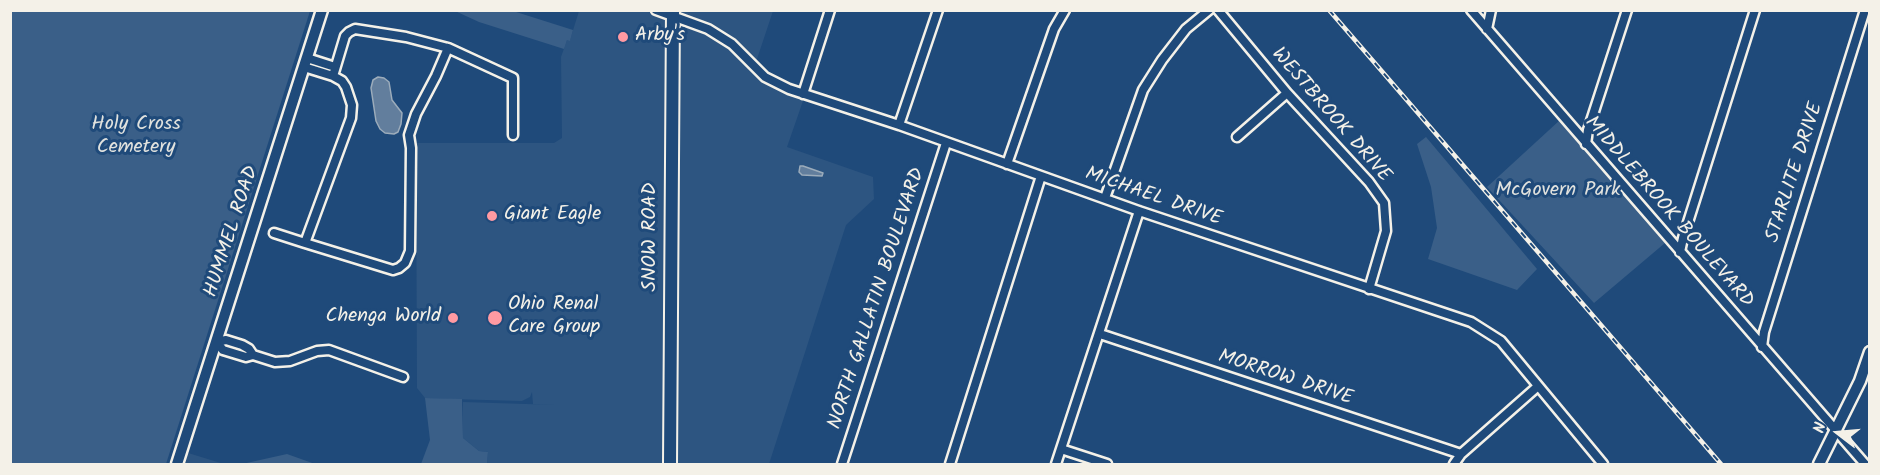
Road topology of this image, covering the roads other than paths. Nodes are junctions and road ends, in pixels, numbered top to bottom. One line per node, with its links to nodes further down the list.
1 (322, 10): 16 (street, HUMMEL ROAD)
2 (656, 10): 13 (street, MICHAEL DRIVE)
3 (830, 10): 19 (street)
4 (938, 10): 20 (street)
5 (1065, 10): 25 (street)
6 (1209, 10): 27 (street)
7 (1218, 10): 18 (street, WESTBROOK DRIVE)
8 (1471, 10): 14 (street, MIDDLEBROOK BOULEVARD)
9 (1491, 10): 14 (street)
10 (1627, 10): 24 (street)
11 (1755, 10): 31 (street)
12 (1865, 10): 35 (street, STARLITE DRIVE)
13 (673, 13): 19 (street, MICHAEL DRIVE); 43 (main road, SNOW ROAD)
14 (1487, 29): 24 (street, MIDDLEBROOK BOULEVARD)
15 (448, 48): 17 (street); 21 (street); 30 (street)
16 (305, 63): 17 (street); 34 (street, HUMMEL ROAD)
17 (334, 72): 30 (street)
18 (1287, 93): 22 (street); 32 (street, WESTBROOK DRIVE)
19 (803, 94): 20 (street, MICHAEL DRIVE)
20 (898, 125): 23 (street, MICHAEL DRIVE)
21 (513, 135)
22 (1238, 137)
23 (946, 143): 25 (street, MICHAEL DRIVE); 44 (street, NORTH GALLATIN BOULEVARD)
24 (1586, 144): 31 (street, MIDDLEBROOK BOULEVARD)
25 (1006, 164): 26 (street, MICHAEL DRIVE)
26 (1041, 176): 27 (street, MICHAEL DRIVE); 45 (street)
27 (1105, 198): 28 (street, MICHAEL DRIVE)
28 (1139, 211): 32 (street, MICHAEL DRIVE); 33 (street)
29 (274, 233): 30 (street)
30 (305, 243)
31 (1680, 252): 35 (street, MIDDLEBROOK BOULEVARD)
32 (1369, 289): 38 (street, MICHAEL DRIVE)
33 (1100, 334): 40 (street); 41 (street, MORROW DRIVE)
34 (216, 342): 37 (street); 42 (street, HUMMEL ROAD)
35 (1762, 346): 39 (street, MIDDLEBROOK BOULEVARD)
36 (1869, 352): 39 (street)
37 (403, 377)
38 (1537, 387): 41 (street); 49 (street, MICHAEL DRIVE)
39 (1835, 430): 50 (street); 51 (street, MIDDLEBROOK BOULEVARD)
40 (1061, 450): 46 (street); 47 (street)
41 (1461, 454): 48 (street)
42 (177, 465)
43 (670, 465)
44 (842, 465)
45 (950, 465)
46 (1056, 465)
47 (1107, 465)
48 (1454, 465)
49 (1603, 465)
50 (1819, 465)
51 (1865, 465)

